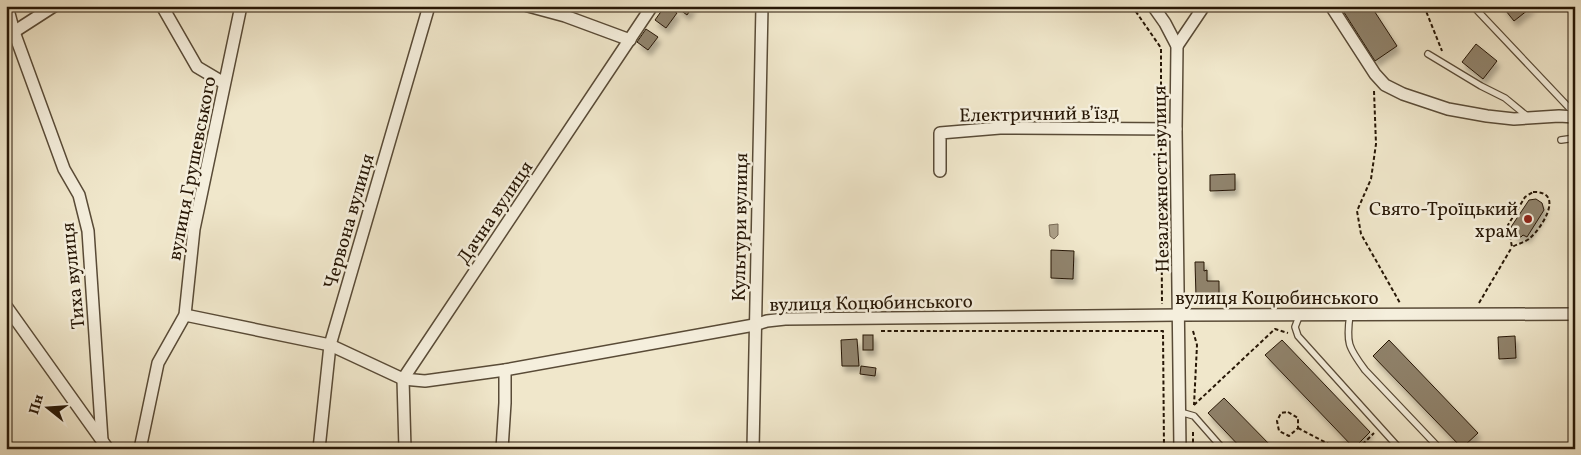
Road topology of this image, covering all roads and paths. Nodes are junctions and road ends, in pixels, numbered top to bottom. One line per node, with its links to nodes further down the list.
1 (7, 6): 16 (street, Тиха вулиця)
2 (54, 6): 16 (street)
3 (162, 6): 22 (street)
4 (241, 6): 22 (street, вулиця Грушевського)
5 (429, 6): 44 (street, Червона вулиця)
6 (528, 6): 15 (street)
7 (652, 6): 17 (street, Дачна вулиця)
8 (762, 6): 40 (street, Культури вулиця)
9 (1132, 6): 25 (path)
10 (1153, 6): 18 (street, Незалежності вулиця)
11 (1204, 6): 18 (street)
12 (1331, 6): 21 (street)
13 (1424, 6): 20 (path)
14 (1473, 6): 23 (lane)
15 (566, 11): 17 (street)
16 (10, 34): 52 (street, Тиха вулиця)
17 (630, 40): 46 (street, Дачна вулиця)
18 (1177, 46): 26 (street, Незалежності вулиця)
19 (1428, 54): 20 (lane)
20 (1448, 65): 24 (lane)
21 (1375, 74): 24 (street); 35 (path)
22 (224, 83): 37 (street, вулиця Грушевського)
23 (1575, 116): 24 (street)
24 (1529, 118)
25 (1161, 129): 26 (street, Електричний в’їзд); 29 (street, Електричний в’їзд); 38 (path)
26 (1176, 129): 39 (street, Незалежності вулиця)
27 (1575, 138): 28 (lane)
28 (1561, 140)
29 (940, 171)
30 (1512, 247): 30 (path); 31 (path)
31 (1478, 305)
32 (6, 306): 52 (street)
33 (1300, 314): 34 (street, вулиця Коцюбинського); 39 (street, вулиця Коцюбинського); 43 (lane)
34 (1350, 314): 35 (street, вулиця Коцюбинського); 65 (lane)
35 (1406, 314): 36 (street, вулиця Коцюбинського)
36 (1575, 314)
37 (185, 315): 44 (street, вулиця Коцюбинського); 54 (street, вулиця Грушевського)
38 (1163, 315): 39 (street, вулиця Коцюбинського); 40 (street, вулиця Коцюбинського)
39 (1179, 315): 48 (street, Незалежності вулиця)
40 (754, 326): 45 (street, вулиця Коцюбинського); 58 (street, Культури вулиця)
41 (876, 331): 59 (path)
42 (1193, 331): 47 (path)
43 (1298, 336): 47 (path); 50 (lane)
44 (330, 345): 46 (street, вулиця Коцюбинського); 55 (street, Червона вулиця)
45 (505, 370): 46 (street, вулиця Коцюбинського); 57 (street)
46 (403, 379): 56 (street)
47 (1194, 405): 49 (path)
48 (1180, 412): 49 (lane); 60 (street, Незалежності вулиця)
49 (1194, 416): 61 (path); 62 (lane)
50 (1380, 427): 53 (lane); 64 (path)
51 (1298, 428): 51 (path); 63 (path)
52 (105, 444)
53 (1399, 448)
54 (140, 449)
55 (319, 449)
56 (405, 449)
57 (502, 449)
58 (752, 449)
59 (1164, 449)
60 (1180, 449)
61 (1193, 449)
62 (1222, 449)
63 (1338, 449)
64 (1358, 449)
65 (1440, 449)

